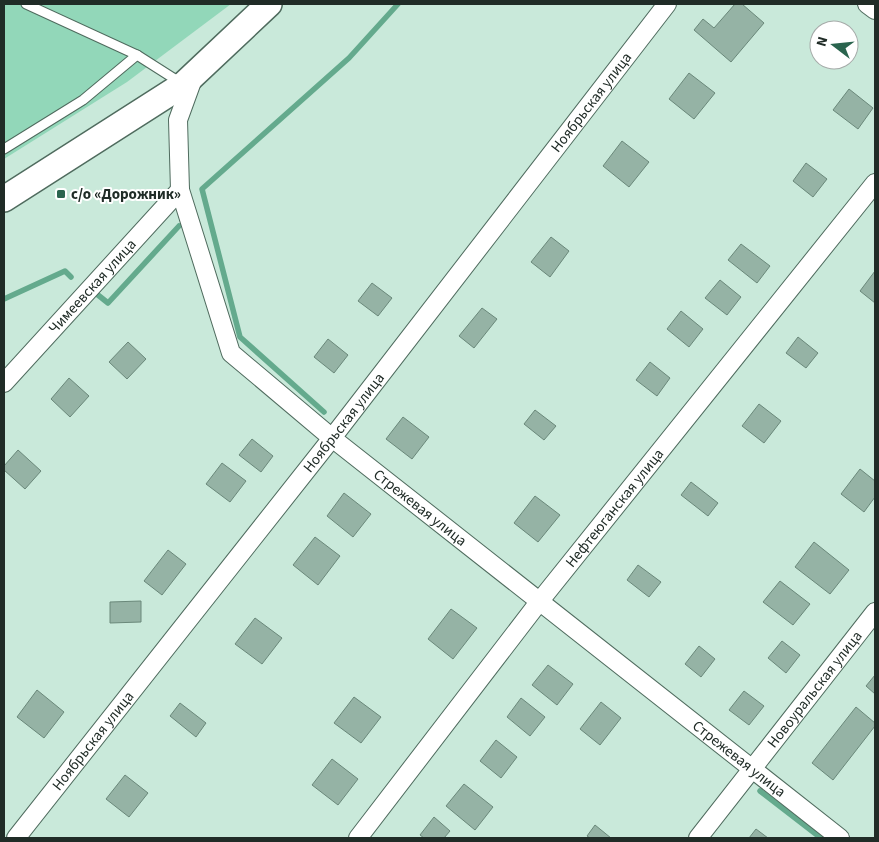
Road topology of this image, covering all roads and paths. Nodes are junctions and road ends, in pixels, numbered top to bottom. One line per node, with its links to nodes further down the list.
1 (26, 4): 6 (lane)
2 (269, 4): 7 (street)
3 (667, 4): 13 (street, Ноябрьская улица)
4 (867, 4): 5 (street)
5 (875, 10)
6 (137, 55): 7 (lane); 8 (lane)
7 (189, 80): 10 (street, Стрежевая улица); 11 (street)
8 (4, 149)
9 (875, 183): 14 (street, Нефтеюганская улица)
10 (180, 190): 12 (street, Чимеевская улица); 13 (street, Стрежевая улица)
11 (4, 198)
12 (4, 382)
13 (332, 438): 14 (street, Стрежевая улица); 17 (street, Ноябрьская улица)
14 (539, 602): 16 (street, Стрежевая улица); 18 (street, Нефтеюганская улица)
15 (875, 612): 16 (street, Новоуральская улица)
16 (752, 768): 19 (street, Новоуральская улица); 20 (street, Стрежевая улица)
17 (16, 838)
18 (358, 838)
19 (698, 838)
20 (840, 838)

